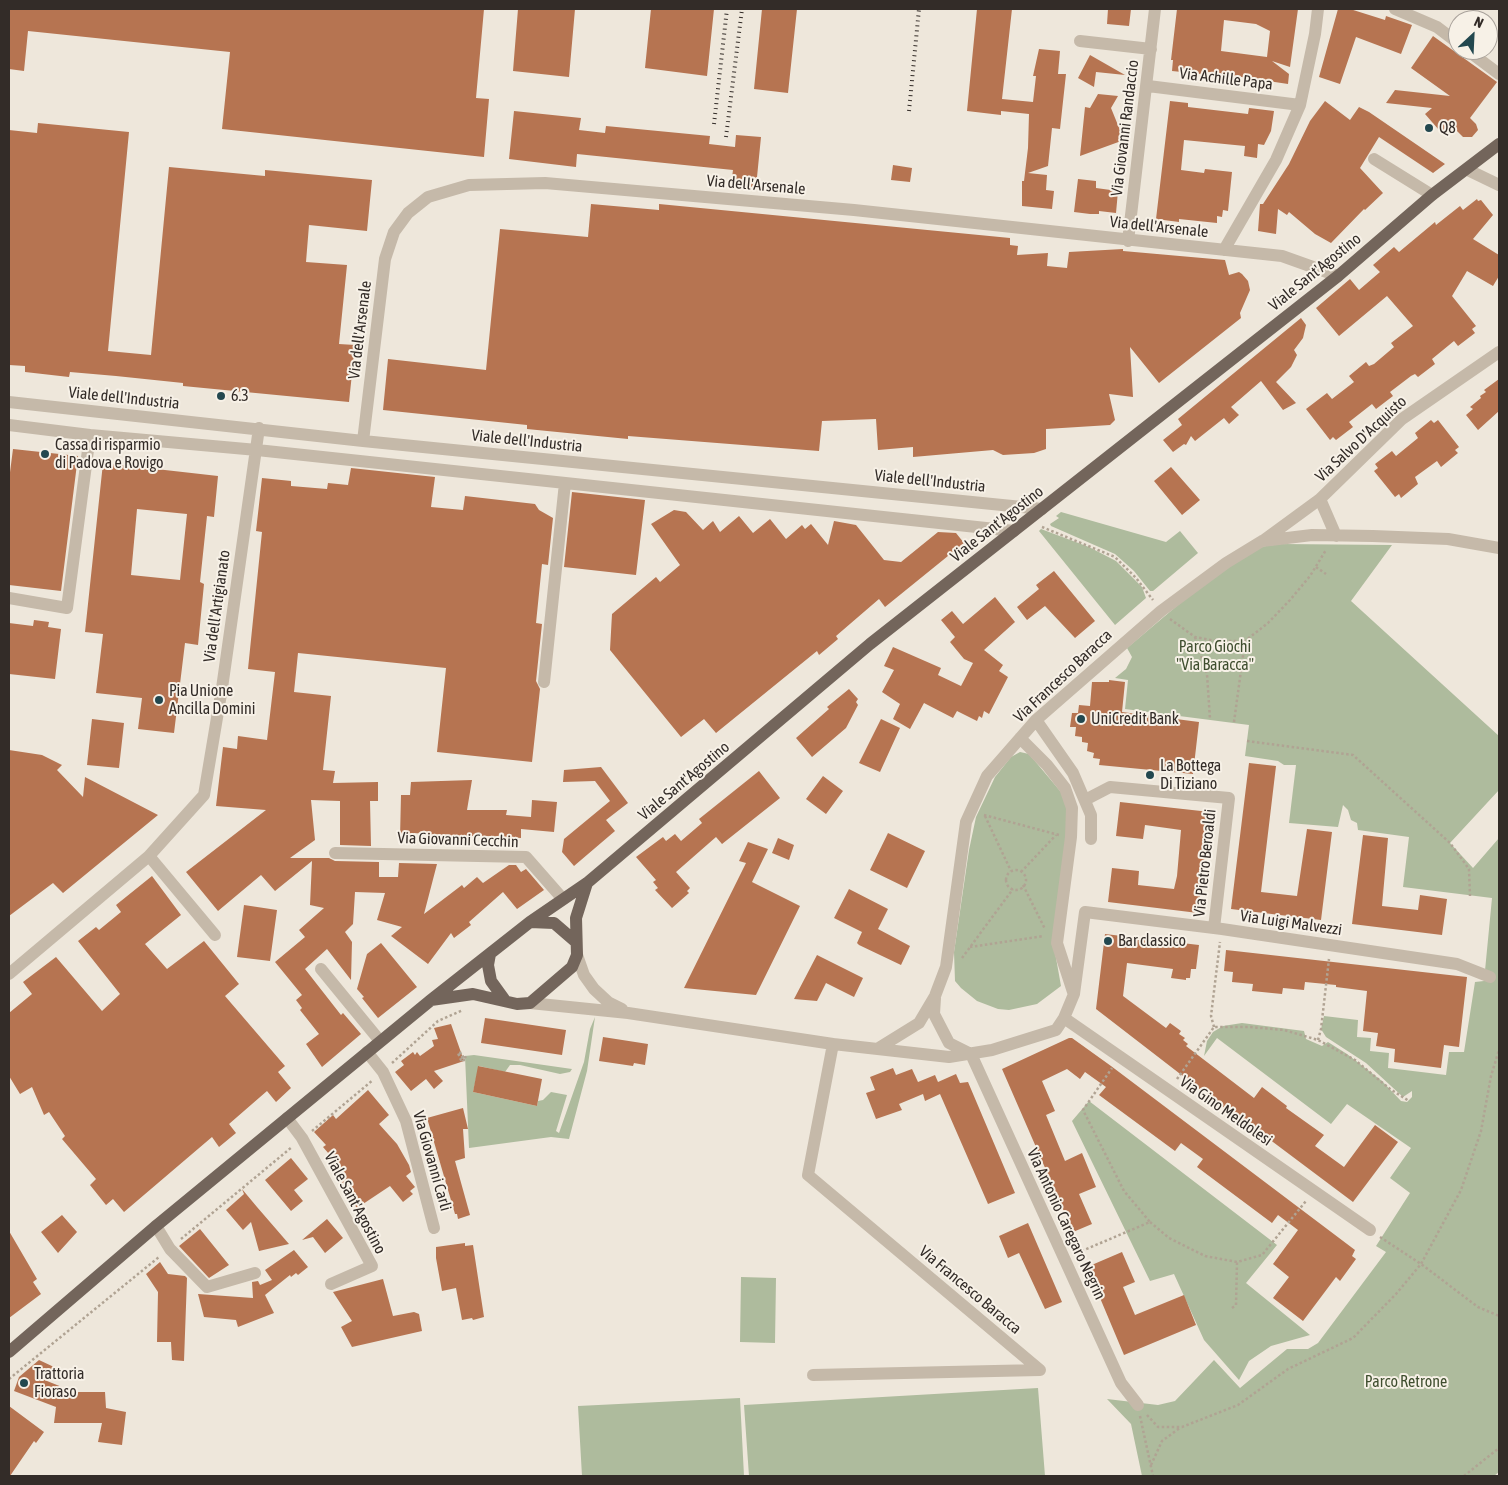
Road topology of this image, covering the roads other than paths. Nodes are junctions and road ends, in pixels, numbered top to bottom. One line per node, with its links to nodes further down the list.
1 (1155, 9): 6 (street, Via Giovanni Randaccio)
2 (1318, 9): 10 (street)
3 (1395, 9): 4 (street)
4 (1448, 35)
5 (1080, 41): 6 (street, Via Giovanni Randaccio)
6 (1151, 49): 9 (street, Via Giovanni Randaccio)
7 (1480, 60): 8 (street)
8 (1499, 74)
9 (1148, 86): 10 (street, Via Achille Papa); 16 (street, Via Giovanni Randaccio)
10 (1300, 105): 17 (street)
11 (1499, 144): 13 (main road, Viale Sant'Agostino)
12 (1374, 159): 15 (street)
13 (1468, 170): 14 (street); 15 (main road, Viale Sant'Agostino)
14 (1499, 184)
15 (1432, 195): 18 (main road, Viale Sant'Agostino)
16 (1128, 241): 17 (street, Via dell'Arsenale); 24 (street, Via dell'Arsenale)
17 (1224, 250): 18 (street, Via dell'Arsenale)
18 (1338, 276): 28 (main road, Viale Sant'Agostino)
19 (1499, 352): 27 (street, Via Salvo D'Acquisto)
20 (9, 402): 22 (street, Viale dell'Industria)
21 (9, 425): 23 (street)
22 (259, 428): 24 (street, Viale dell'Industria); 25 (street, Via dell'Artigianato)
23 (90, 435): 25 (street); 33 (street)
24 (363, 441): 28 (street, Viale dell'Industria)
25 (257, 450): 26 (street); 40 (street, Via dell'Artigianato)
26 (565, 483): 29 (street); 34 (street)
27 (1320, 499): 30 (street); 31 (street, Via Salvo D'Acquisto)
28 (1042, 509): 29 (main road, Viale Sant'Agostino)
29 (1014, 531): 41 (main road, Viale Sant'Agostino)
30 (1336, 536): 31 (street, Via Francesco Baracca); 32 (street, Via Francesco Baracca)
31 (1262, 542): 35 (street, Via Francesco Baracca)
32 (1499, 548)
33 (9, 598)
34 (544, 682)
35 (1036, 720): 36 (street, Via Francesco Baracca); 37 (street)
36 (1020, 738): 51 (street); 52 (street, Via Francesco Baracca)
37 (1085, 800): 38 (street); 44 (street, Via Pietro Beroaldi)
38 (1091, 839)
39 (336, 853): 42 (street, Via Giovanni Cecchin)
40 (149, 856): 45 (street); 49 (street, Via dell'Artigianato)
41 (587, 883): 42 (main road, Viale Sant'Agostino); 46 (main road)
42 (562, 898): 43 (main road, Viale Sant'Agostino)
43 (530, 922): 46 (main road); 47 (main road, Viale Sant'Agostino)
44 (1218, 928): 50 (street, Via Luigi Malvezzi); 51 (street, Via Luigi Malvezzi)
45 (215, 935)
46 (576, 948): 55 (main road); 56 (street)
47 (490, 954): 53 (main road); 54 (main road, Viale Sant'Agostino)
48 (321, 969): 58 (street)
49 (9, 974)
50 (1490, 977)
51 (1074, 994): 57 (street)
52 (935, 996): 60 (street, Via Francesco Baracca); 62 (street)
53 (504, 999): 54 (main road); 55 (main road)
54 (431, 1000): 58 (main road, Viale Sant'Agostino)
55 (530, 1003): 56 (street)
56 (628, 1013): 59 (street)
57 (1064, 1018): 62 (street); 66 (street, Via Gino Meldolesi)
58 (380, 1041): 61 (main road, Viale Sant'Agostino)
59 (832, 1044): 60 (street); 70 (street, Via Francesco Baracca)
60 (877, 1049): 62 (street)
61 (367, 1052): 63 (main road, Viale Sant'Agostino); 65 (street, Via Giovanni Carli)
62 (971, 1054): 71 (street, Via Antonio Caregaro Negrin)
63 (287, 1118): 64 (main road, Viale Sant'Agostino); 68 (street, Viale Sant'Agostino)
64 (156, 1226): 67 (street); 69 (main road, Viale Sant'Agostino)
65 (434, 1228)
66 (1370, 1230)
67 (255, 1273)
68 (331, 1284)
69 (9, 1352)
70 (813, 1375)
71 (1138, 1405)

